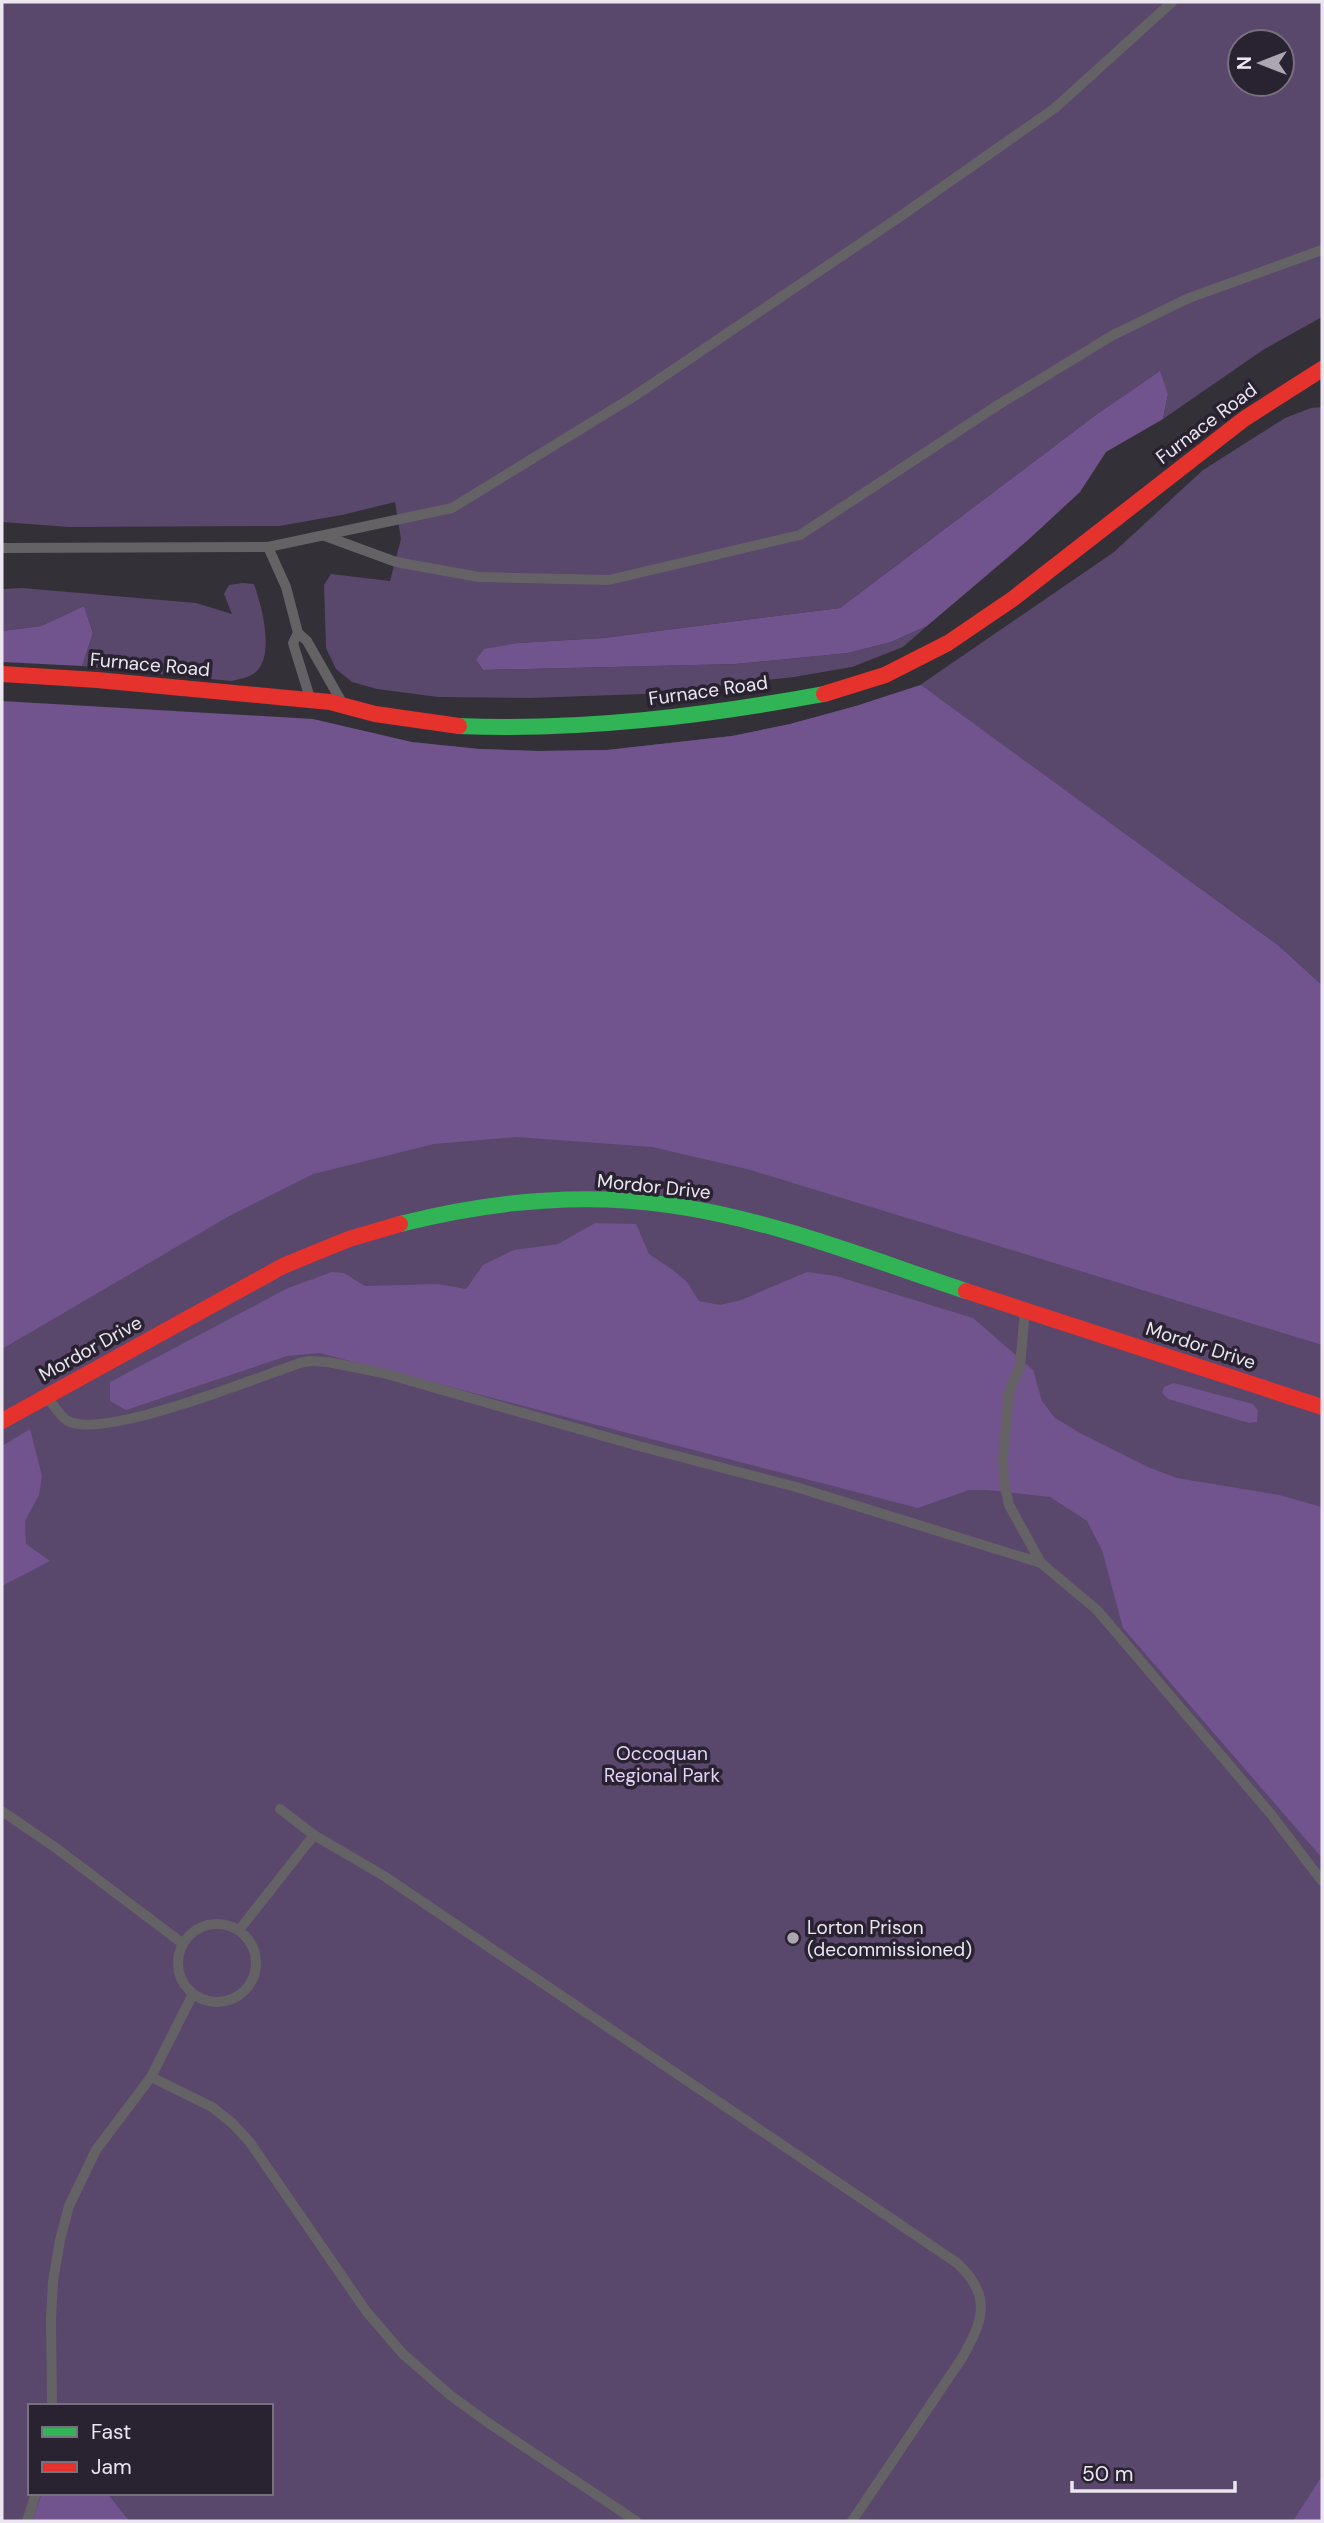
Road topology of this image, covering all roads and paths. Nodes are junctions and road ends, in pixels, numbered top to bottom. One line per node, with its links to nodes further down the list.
1 (1172, 2): 4 (lane)
2 (1322, 250): 4 (lane)
3 (1322, 369): 10 (main road, Furnace Road)
4 (323, 535): 5 (lane)
5 (268, 547): 6 (lane); 7 (lane)
6 (2, 548)
7 (298, 633): 9 (lane); 10 (lane)
8 (2, 674): 9 (main road, Furnace Road)
9 (311, 700): 10 (main road, Furnace Road)
10 (344, 706)
11 (1025, 1310): 12 (main road, Mordor Drive); 13 (main road, Mordor Drive); 15 (lane)
12 (47, 1396): 14 (main road, Mordor Drive); 15 (lane)
13 (1322, 1407)
14 (2, 1421)
15 (1041, 1563): 19 (lane)
16 (280, 1809): 18 (lane)
17 (2, 1811): 21 (lane)
18 (314, 1835): 20 (lane); 28 (lane)
19 (1322, 1881)
20 (239, 1930): 21 (lane); 22 (lane)
21 (182, 1944): 22 (lane)
22 (193, 1994): 23 (lane)
23 (151, 2077): 24 (lane); 27 (lane)
24 (52, 2404)
25 (35, 2495): 26 (lane)
26 (27, 2521)
27 (636, 2521)
28 (852, 2521)

